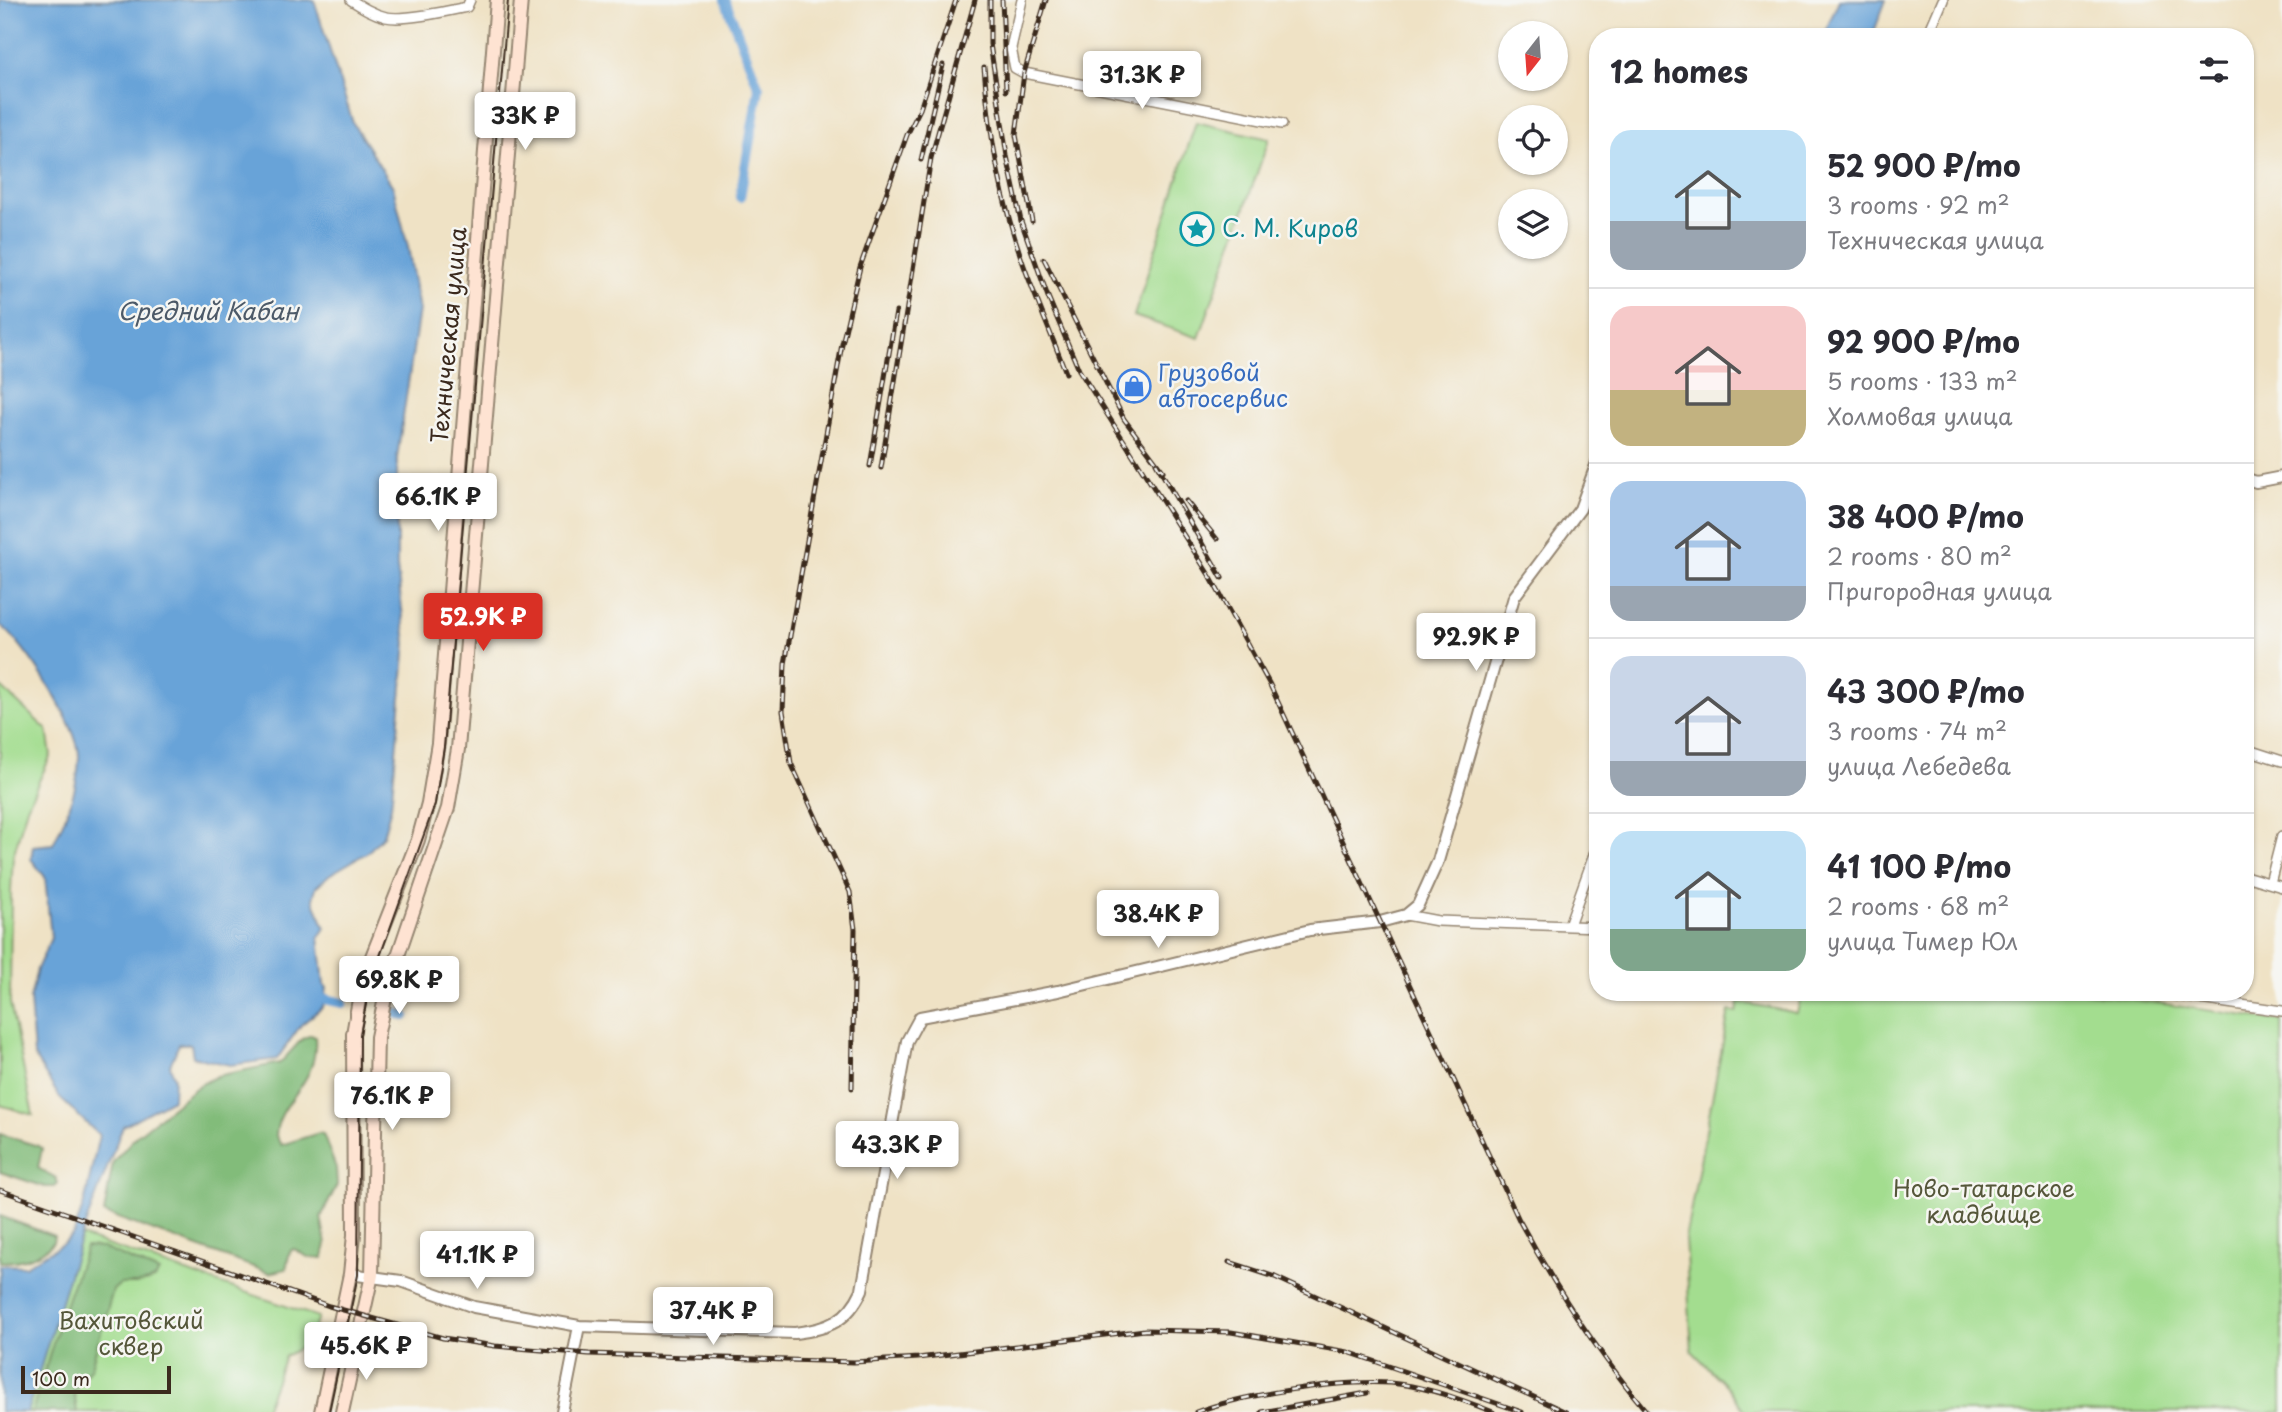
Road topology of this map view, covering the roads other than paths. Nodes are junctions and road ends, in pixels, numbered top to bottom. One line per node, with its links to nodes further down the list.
1 (351, 0): 2 (street)
2 (470, 0)
3 (497, 0): 24 (main road, Техническая улица)
4 (520, 0): 25 (main road, Техническая улица)
5 (1022, 0): 8 (street)
6 (1943, 0): 7 (street)
7 (1931, 28)
8 (1282, 124)
9 (2282, 477): 10 (street)
10 (2254, 481)
11 (1589, 484): 19 (street)
12 (2254, 752): 13 (street)
13 (2282, 761)
14 (2282, 836): 17 (street)
15 (1589, 869): 20 (street)
16 (2254, 879): 17 (street)
17 (2270, 883): 18 (street)
18 (2282, 887)
19 (1406, 915): 20 (street); 26 (street)
20 (1569, 925): 21 (street)
21 (1589, 926)
22 (2216, 1001): 23 (street)
23 (2282, 1011)
24 (350, 1274): 25 (street); 27 (main road, Техническая улица)
25 (372, 1275): 26 (street); 28 (main road, Техническая улица)
26 (579, 1326): 29 (street)
27 (321, 1412)
28 (342, 1412)
29 (562, 1412)

